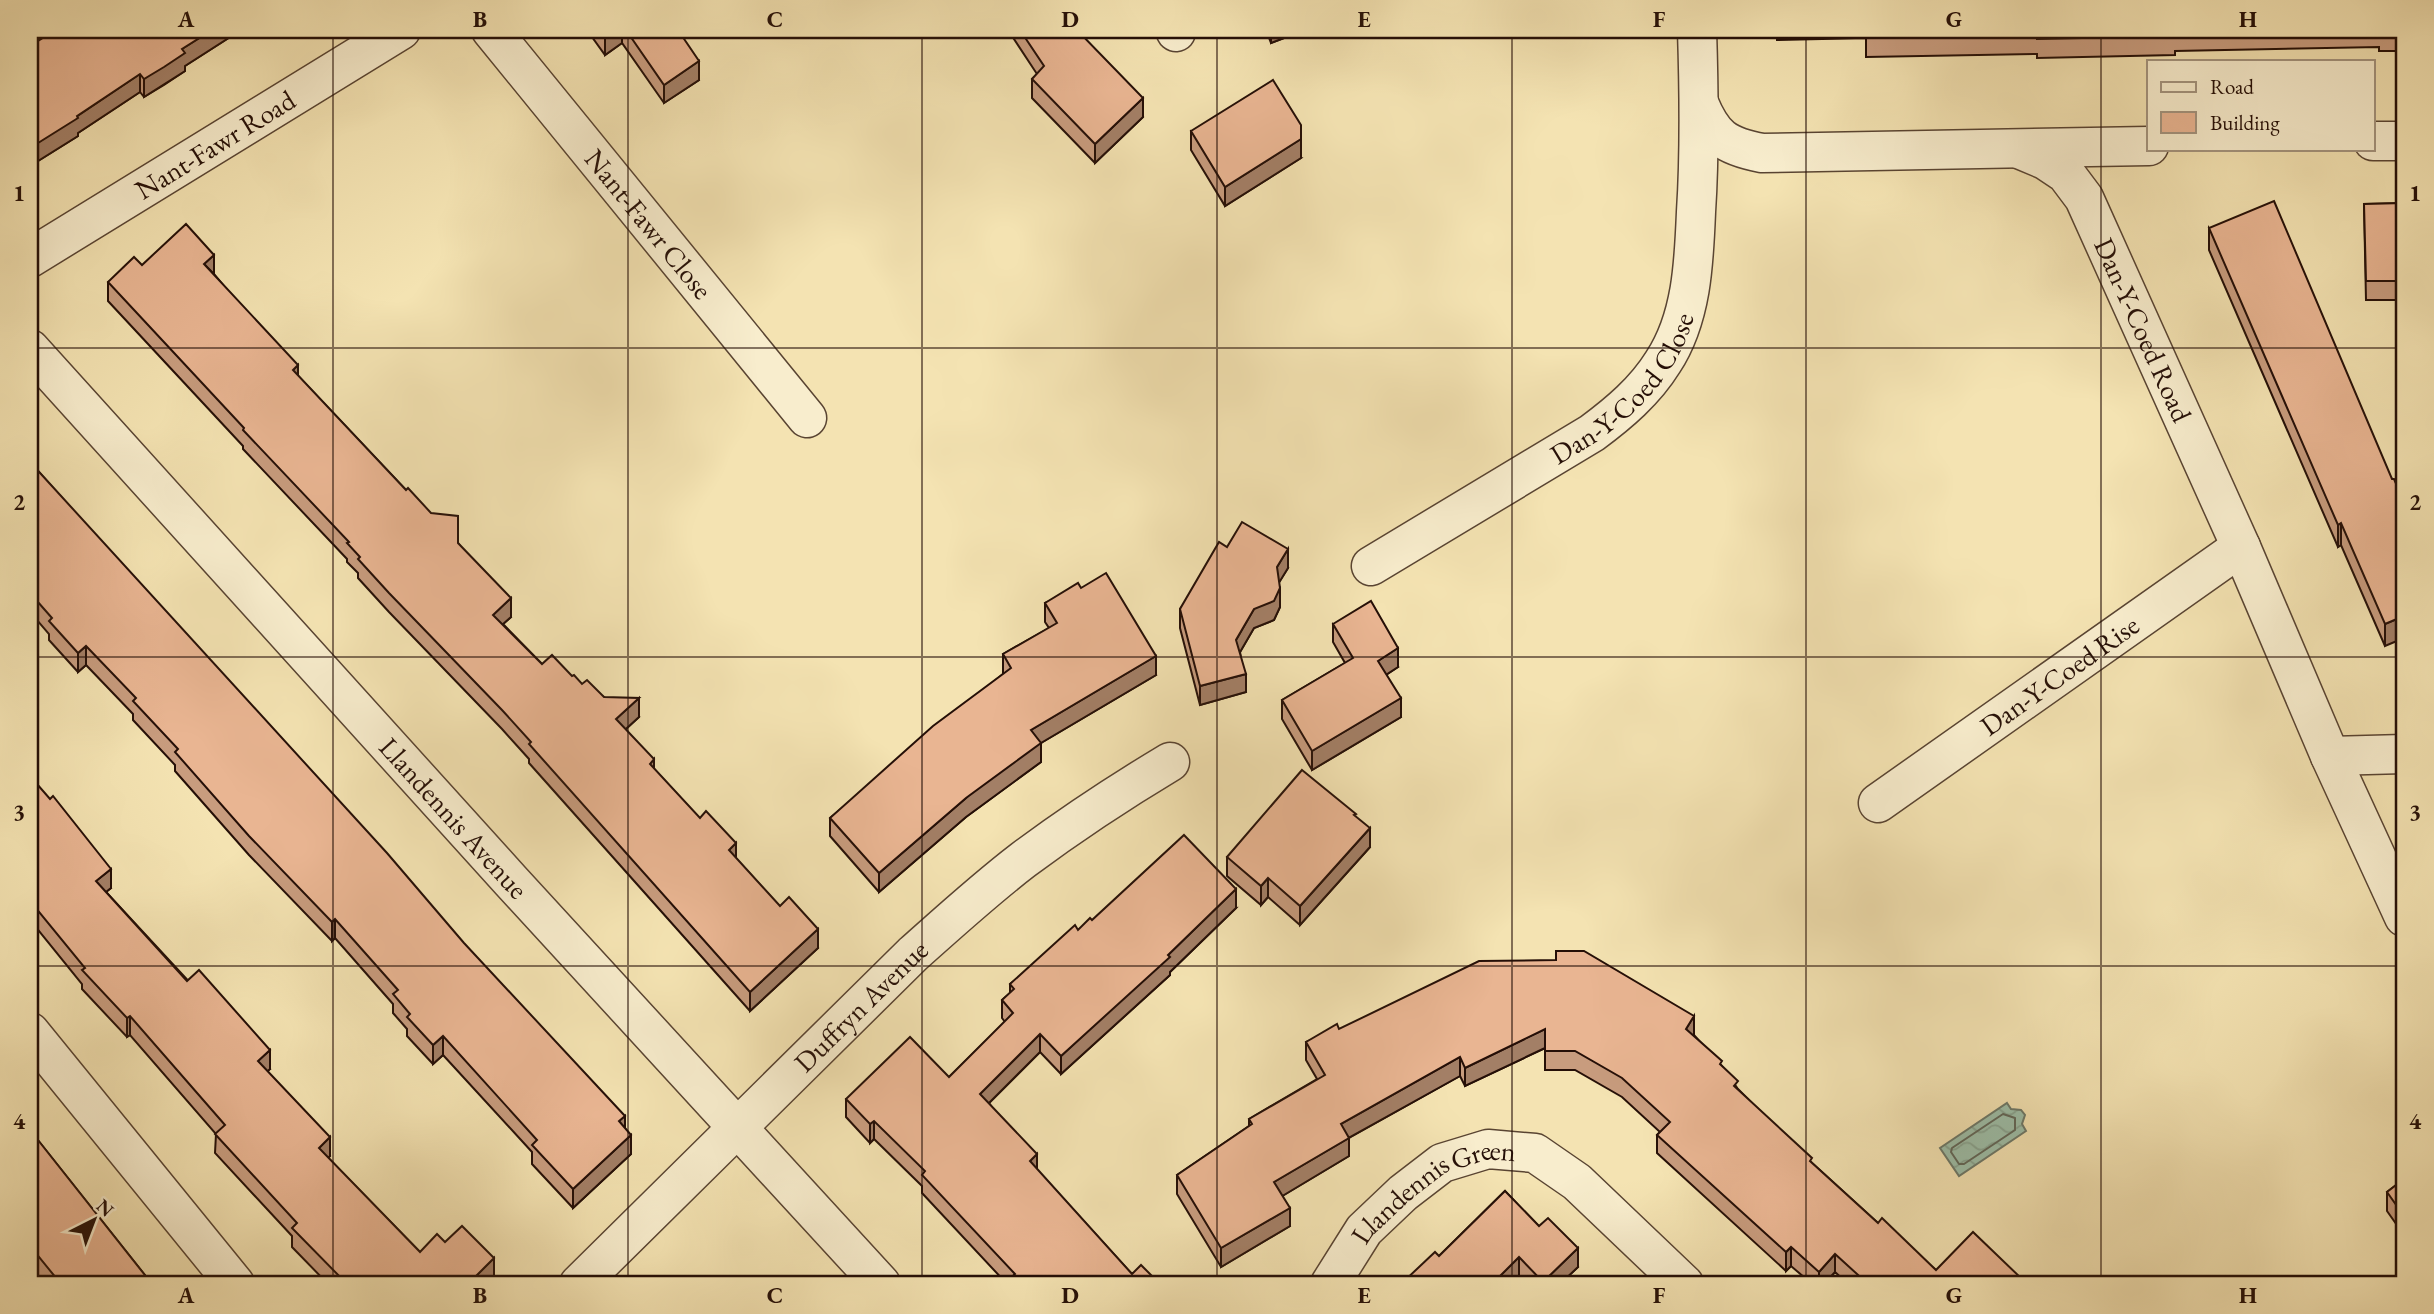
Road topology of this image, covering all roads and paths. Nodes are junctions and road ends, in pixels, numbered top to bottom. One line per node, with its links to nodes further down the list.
1 (401, 30): 9 (street, Nant-Fawr Road)
2 (491, 30): 11 (street, Nant-Fawr Close)
3 (1697, 30): 4 (street, Dan-Y-Coed Road)
4 (1699, 103): 8 (street, Dan-Y-Coed Road); 13 (street, Dan-Y-Coed Close)
5 (2374, 141): 6 (street)
6 (2404, 141)
7 (2147, 146): 8 (street)
8 (2019, 149): 12 (street, Dan-Y-Coed Road)
9 (30, 258)
10 (30, 349): 20 (street, Llandennis Avenue)
11 (807, 418)
12 (2241, 548): 15 (street, Dan-Y-Coed Road); 17 (street, Dan-Y-Coed Rise)
13 (1371, 566)
14 (2404, 754): 15 (street)
15 (2330, 756): 18 (street, Dan-Y-Coed Road)
16 (1170, 761): 20 (street, Duffryn Avenue)
17 (1878, 803)
18 (2404, 917)
19 (30, 1032): 21 (street)
20 (738, 1127): 22 (street, Duffryn Avenue); 23 (street, Llandennis Avenue)
21 (235, 1284)
22 (579, 1284)
23 (881, 1284)
24 (1330, 1284): 25 (street, Llandennis Green)
25 (1684, 1284)

